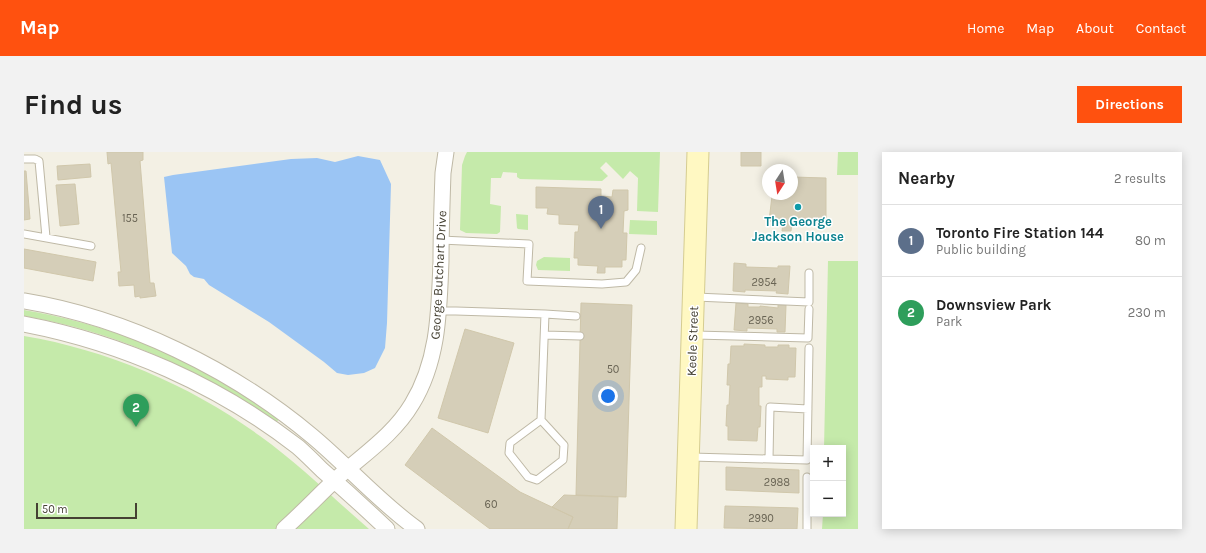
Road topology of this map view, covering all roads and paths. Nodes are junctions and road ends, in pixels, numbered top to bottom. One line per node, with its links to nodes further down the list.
1 (446, 152): 6 (street, George Butchart Drive)
2 (698, 152): 10 (main road, Keele Street)
3 (24, 159): 5 (lane)
4 (24, 234): 5 (lane)
5 (46, 237): 7 (lane)
6 (441, 240): 8 (lane); 13 (street, George Butchart Drive)
7 (91, 246)
8 (641, 248)
9 (809, 273): 10 (lane)
10 (694, 297): 18 (main road, Keele Street)
11 (24, 301): 25 (street)
12 (809, 309): 18 (lane)
13 (439, 311): 14 (lane); 25 (street, George Butchart Drive)
14 (545, 314): 15 (lane); 17 (lane)
15 (576, 316)
16 (24, 324): 27 (street)
17 (544, 335): 19 (lane); 22 (lane)
18 (692, 335): 23 (main road, Keele Street)
19 (580, 336)
20 (809, 348): 21 (lane)
21 (808, 409): 24 (lane); 24 (lane)
22 (541, 420): 22 (lane)
23 (689, 457): 24 (lane); 31 (main road, Keele Street)
24 (769, 459)
25 (348, 469): 27 (street, George Butchart Drive); 30 (street)
26 (807, 477): 32 (lane)
27 (335, 480): 28 (street, George Butchart Drive); 29 (street)
28 (284, 529)
29 (387, 529)
30 (417, 529)
31 (686, 529)
32 (807, 529)

